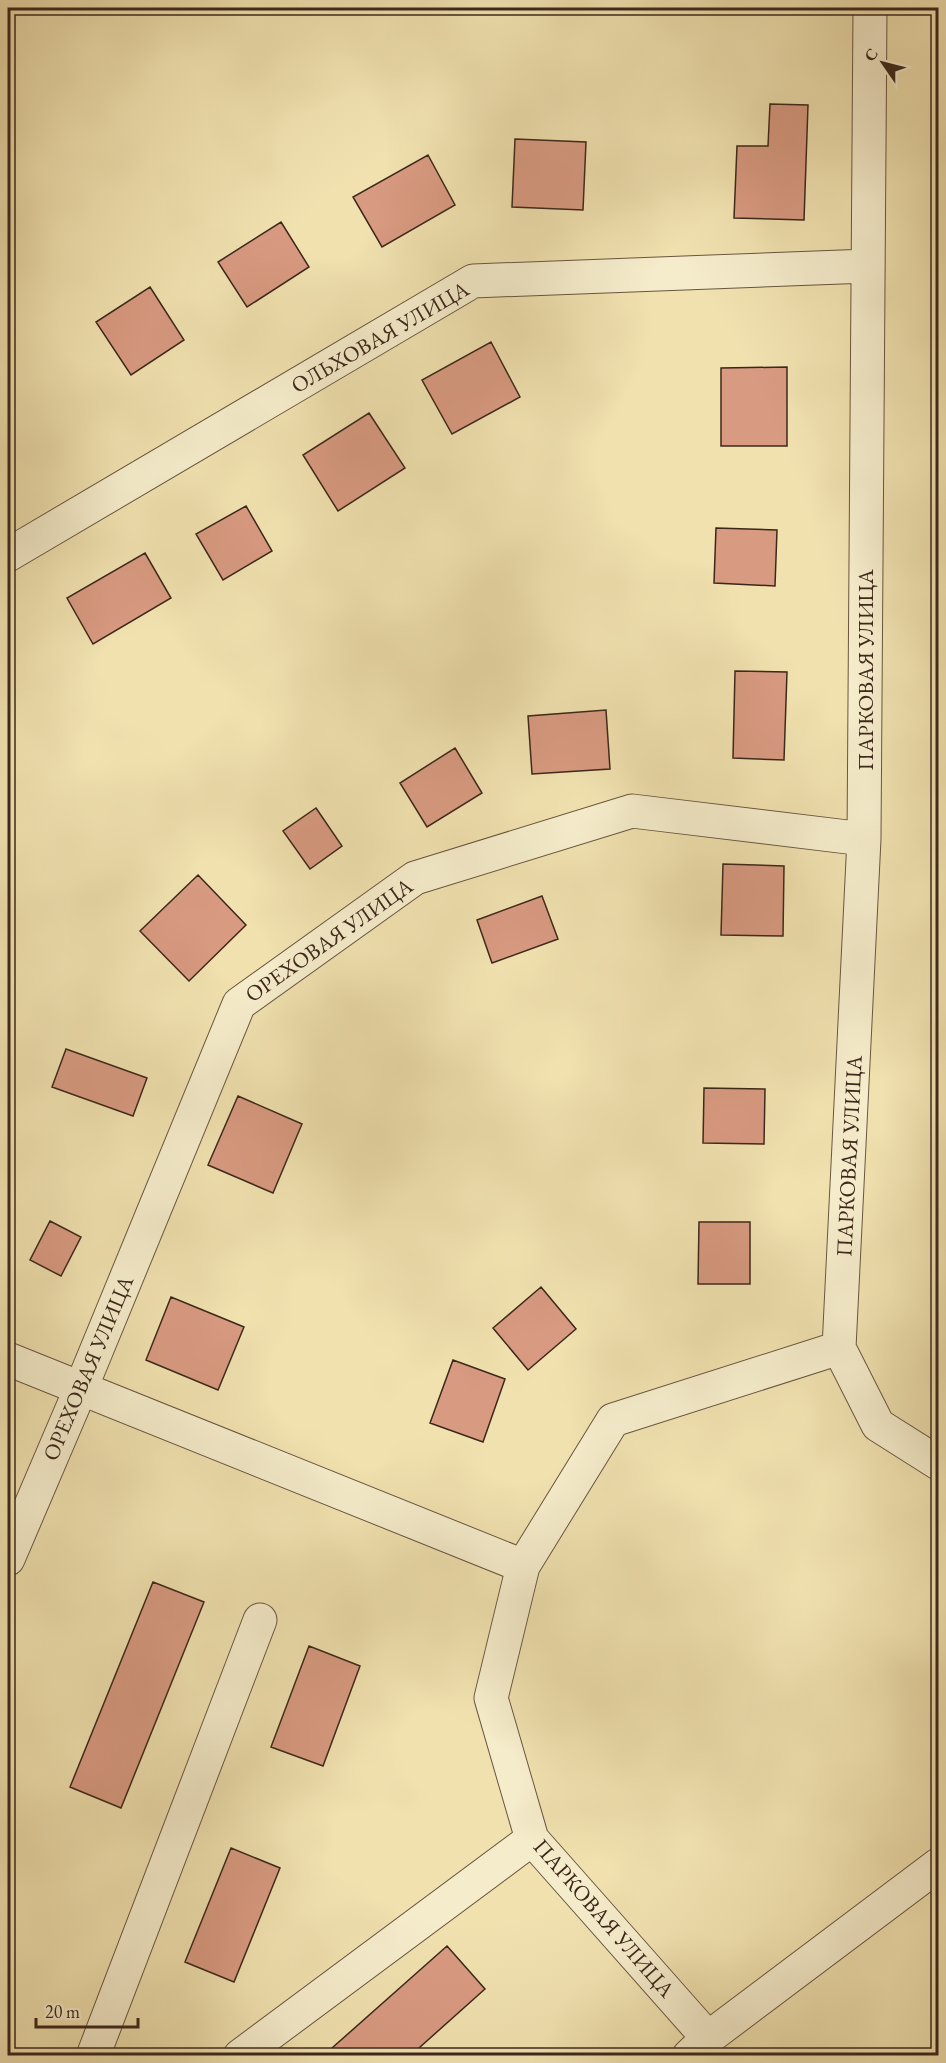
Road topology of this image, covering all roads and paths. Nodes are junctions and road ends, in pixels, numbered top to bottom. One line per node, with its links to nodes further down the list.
1 (870, 8): 2 (street, ПАРКОВАЯ УЛИЦА)
2 (868, 266): 3 (street, ОЛЬХОВАЯ УЛИЦА); 4 (street, ПАРКОВАЯ УЛИЦА)
3 (8, 555)
4 (864, 839): 5 (street, ПАРКОВАЯ УЛИЦА); 7 (street, ОРЕХОВАЯ УЛИЦА)
5 (839, 1348): 8 (street); 10 (street, ПАРКОВАЯ УЛИЦА)
6 (8, 1359): 7 (street)
7 (81, 1389): 9 (street, ОРЕХОВАЯ УЛИЦА); 10 (street)
8 (939, 1462)
9 (8, 1559)
10 (523, 1566): 12 (street, ПАРКОВАЯ УЛИЦА)
11 (261, 1620): 15 (street)
12 (532, 1839): 14 (street, ПАРКОВАЯ УЛИЦА); 16 (street)
13 (939, 1865): 14 (street, ПАРКОВАЯ УЛИЦА)
14 (699, 2047)
15 (93, 2055)
16 (240, 2055)

